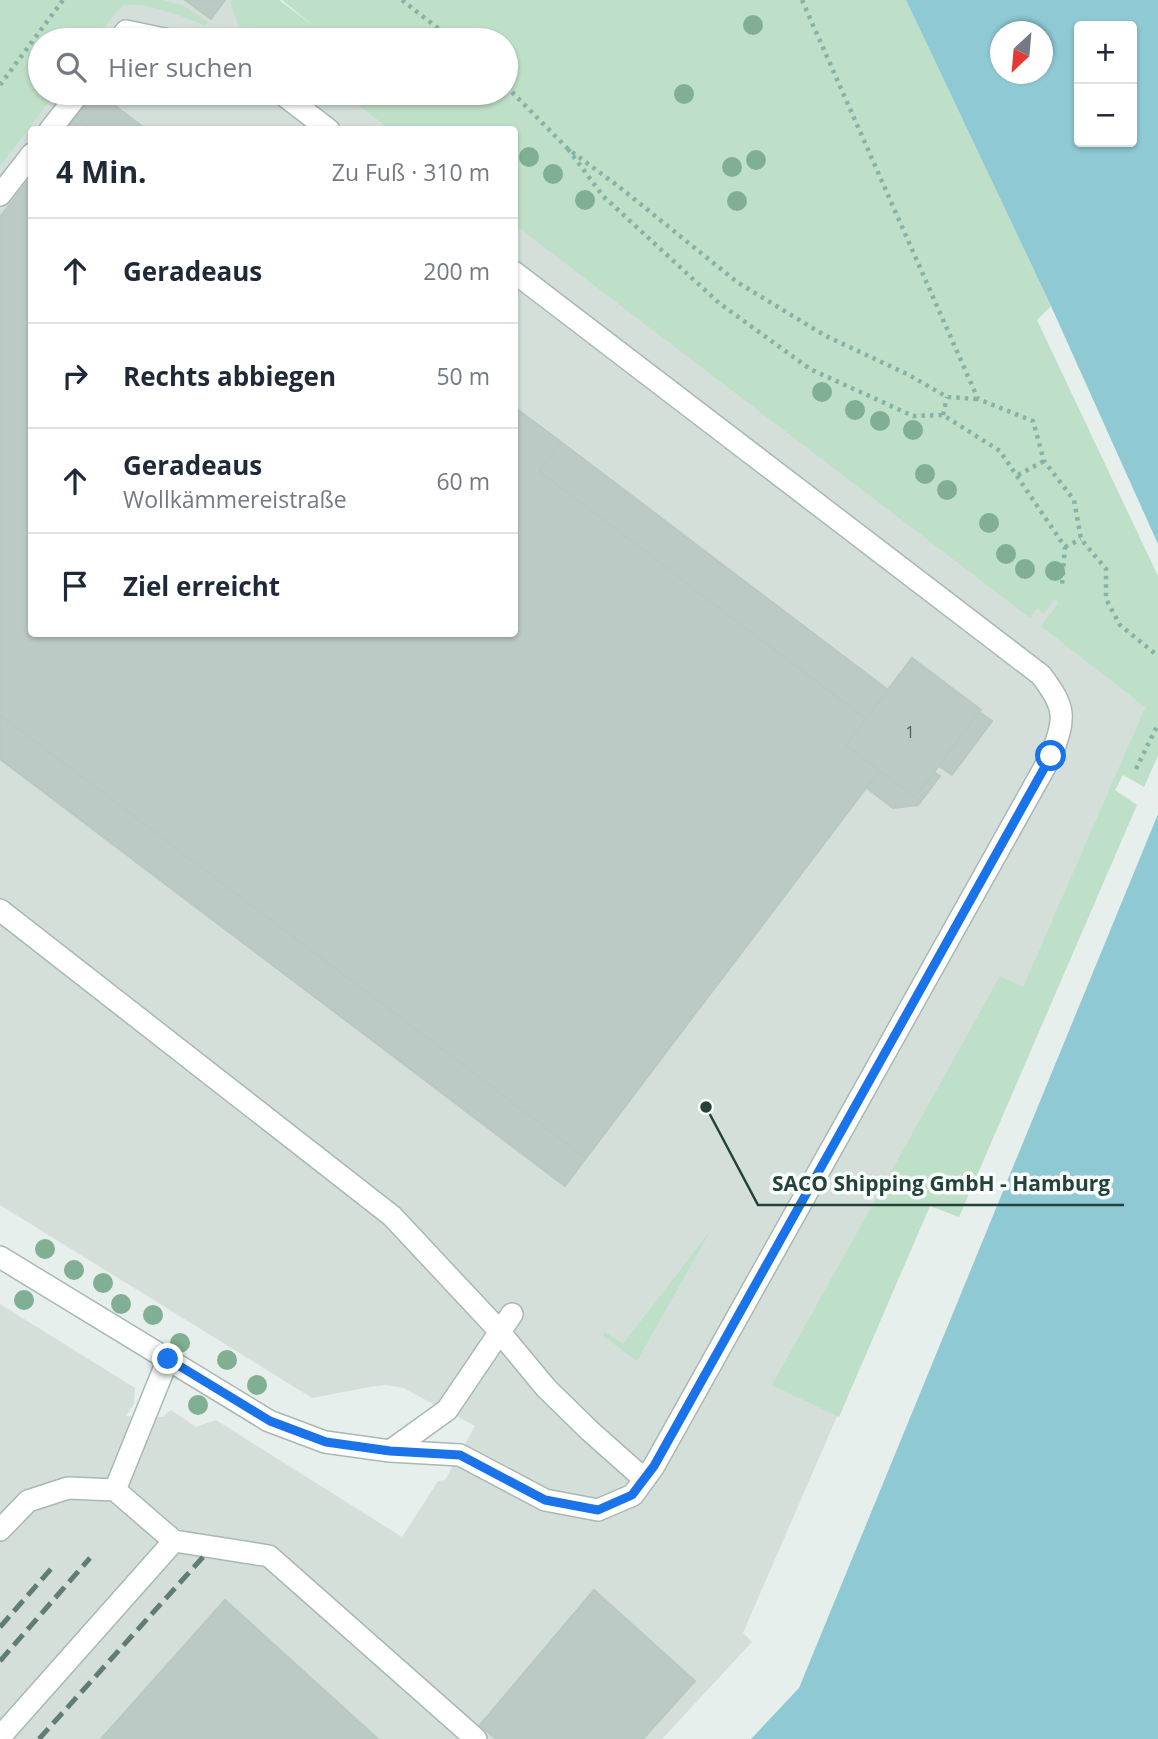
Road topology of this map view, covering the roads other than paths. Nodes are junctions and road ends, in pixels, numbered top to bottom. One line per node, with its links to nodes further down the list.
1 (70, 105): 3 (street)
2 (297, 105): 4 (street)
3 (53, 126)
4 (324, 126)
5 (28, 159): 6 (street)
6 (0, 195)
7 (518, 275): 14 (street)
8 (0, 910): 11 (street)
9 (0, 1257): 12 (street)
10 (512, 1314): 11 (street)
11 (500, 1332): 13 (street); 14 (street)
12 (168, 1359): 13 (street); 15 (street)
13 (390, 1451): 14 (street)
14 (644, 1479)
15 (115, 1490): 16 (street); 17 (street)
16 (0, 1530)
17 (174, 1541): 18 (street); 19 (street)
18 (0, 1737)
19 (476, 1739)

